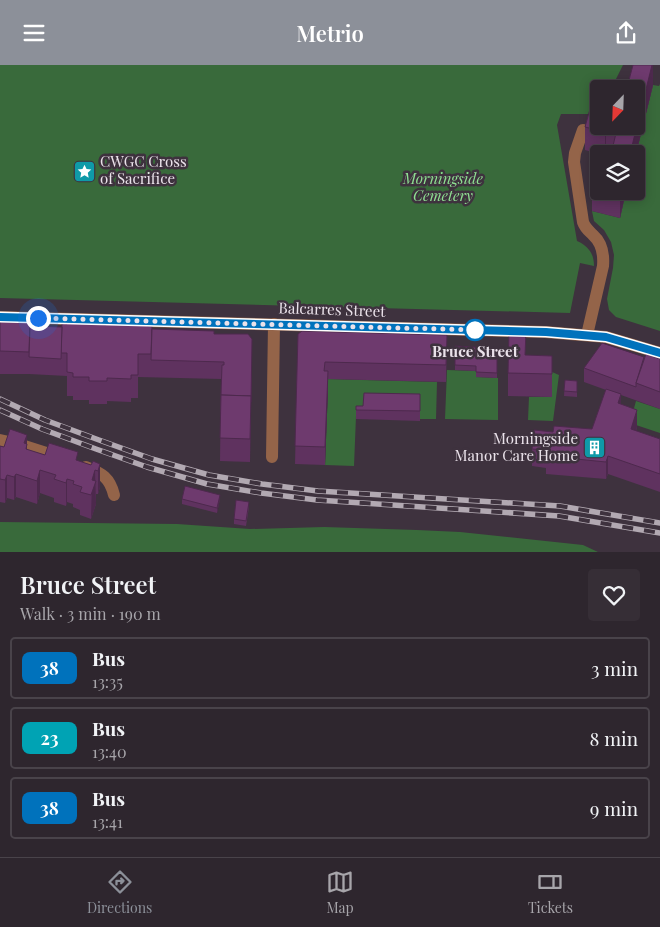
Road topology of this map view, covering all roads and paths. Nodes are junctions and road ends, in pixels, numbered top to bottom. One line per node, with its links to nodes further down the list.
1 (583, 129): 4 (street)
2 (0, 317): 3 (street, Balcarres Street)
3 (274, 324): 4 (street, Balcarres Street); 7 (street)
4 (587, 335): 5 (street, Balcarres Street)
5 (660, 353)
6 (0, 440): 8 (street)
7 (272, 457)
8 (114, 495)

